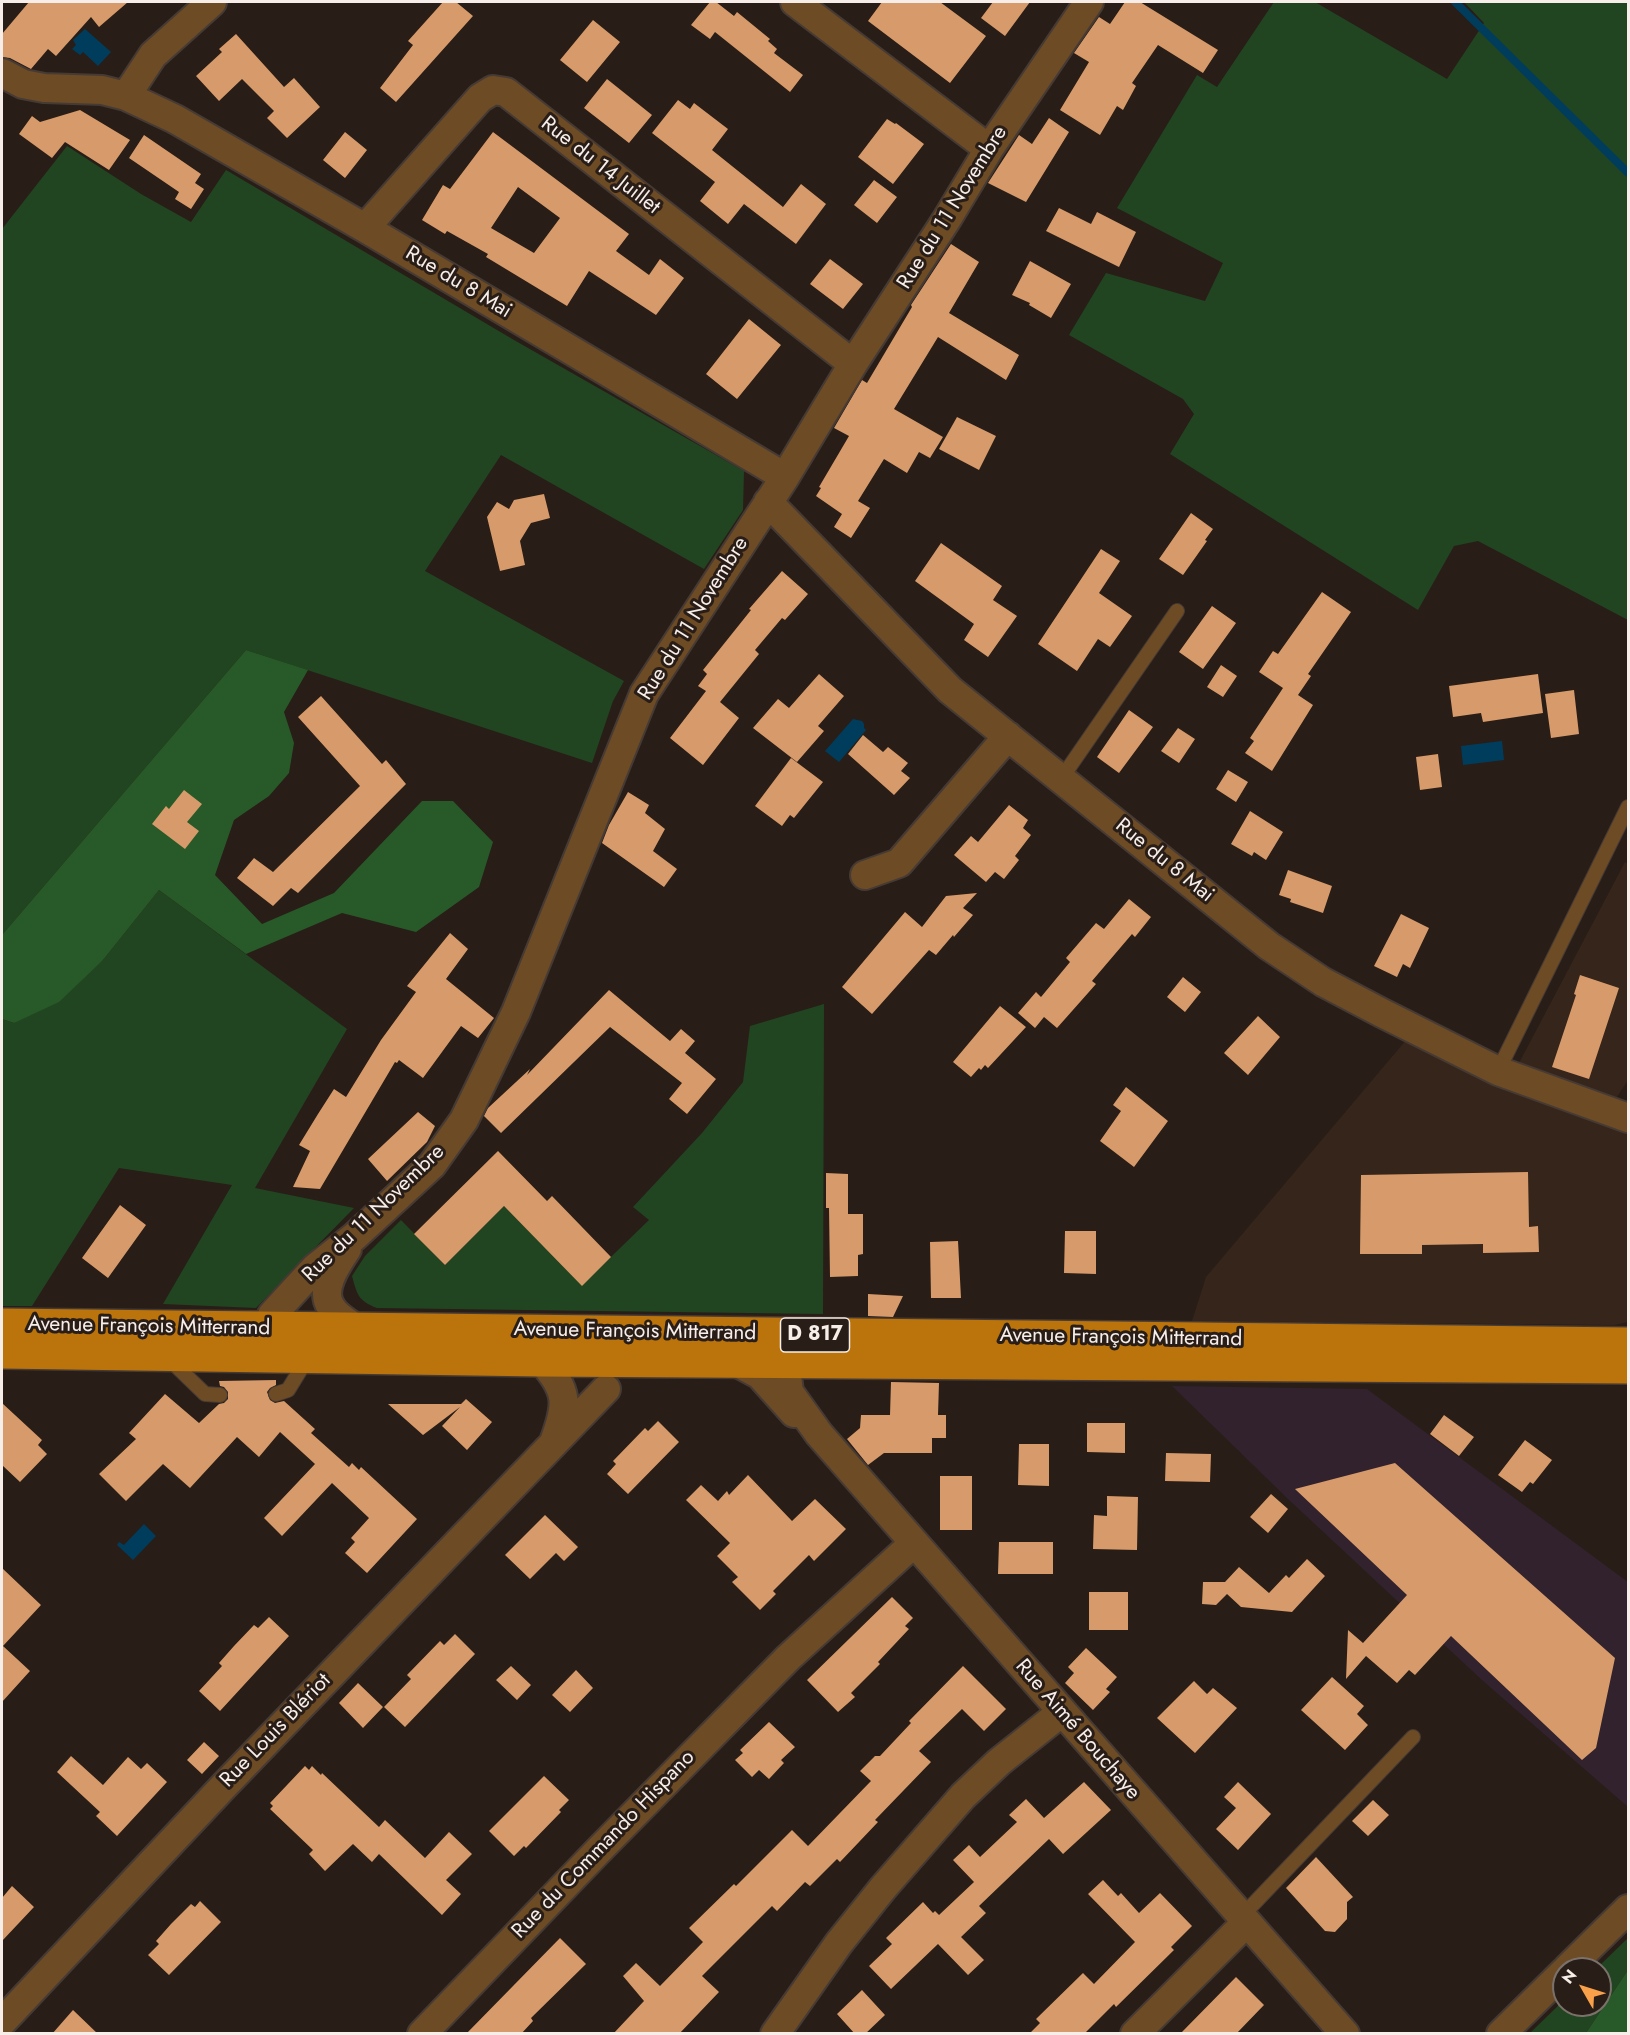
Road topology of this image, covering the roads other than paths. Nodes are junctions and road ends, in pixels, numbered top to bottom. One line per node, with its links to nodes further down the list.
1 (212, 2): 5 (street)
2 (795, 2): 6 (street)
3 (1089, 2): 6 (street, Rue du 11 Novembre)
4 (2, 73): 5 (street, Rue du 8 Mai)
5 (126, 96): 7 (street, Rue du 8 Mai)
6 (989, 149): 8 (street, Rue du 11 Novembre)
7 (365, 228): 8 (street, Rue du 14 Juillet); 9 (street, Rue du 8 Mai)
8 (853, 364): 9 (street, Rue du 11 Novembre)
9 (785, 477): 10 (street, Rue du 11 Novembre)
10 (768, 502): 12 (street, Rue du 8 Mai); 18 (street, Rue du 11 Novembre)
11 (1177, 611): 13 (lane)
12 (1008, 736): 13 (street, Rue du 8 Mai); 15 (street)
13 (1061, 779): 16 (street, Rue du 8 Mai)
14 (1629, 807): 16 (lane)
15 (866, 874)
16 (1498, 1071): 17 (street, Rue du 8 Mai)
17 (1629, 1118)
18 (354, 1237): 20 (street, Rue du 11 Novembre); 21 (street)
19 (2, 1325): 20 (main road, Avenue François Mitterrand / D 817)
20 (269, 1328): 21 (main road, Avenue François Mitterrand / D 817)
21 (357, 1329): 22 (main road, Avenue François Mitterrand / D 817)
22 (1629, 1344)
23 (2, 1352): 24 (main road, Avenue François Mitterrand / D 817)
24 (164, 1354): 25 (main road, Avenue François Mitterrand / D 817); 32 (lane)
25 (308, 1357): 26 (main road, Avenue François Mitterrand / D 817); 31 (lane)
26 (541, 1360): 27 (main road, Avenue François Mitterrand / D 817); 34 (street, Rue Louis Blériot)
27 (734, 1361): 28 (main road, Avenue François Mitterrand / D 817); 33 (street)
28 (789, 1361): 29 (main road, Avenue François Mitterrand / D 817); 33 (street, Rue Aimé Bouchaye)
29 (1629, 1367)
30 (606, 1389): 34 (street, Rue Louis Blériot)
31 (276, 1394)
32 (220, 1395)
33 (819, 1434): 35 (street, Rue Aimé Bouchaye)
34 (554, 1443): 42 (street, Rue Louis Blériot)
35 (914, 1542): 36 (street, Rue Aimé Bouchaye); 43 (street, Rue du Commando Hispano)
36 (1062, 1712): 39 (street, Rue Aimé Bouchaye); 44 (street)
37 (1413, 1737): 39 (lane)
38 (1629, 1909): 40 (street)
39 (1243, 1920): 45 (street); 46 (street, Rue Aimé Bouchaye)
40 (1579, 1957)
41 (1552, 1984): 47 (street)
42 (2, 2022)
43 (422, 2034)
44 (775, 2034)
45 (1136, 2034)
46 (1345, 2034)
47 (1502, 2034)

